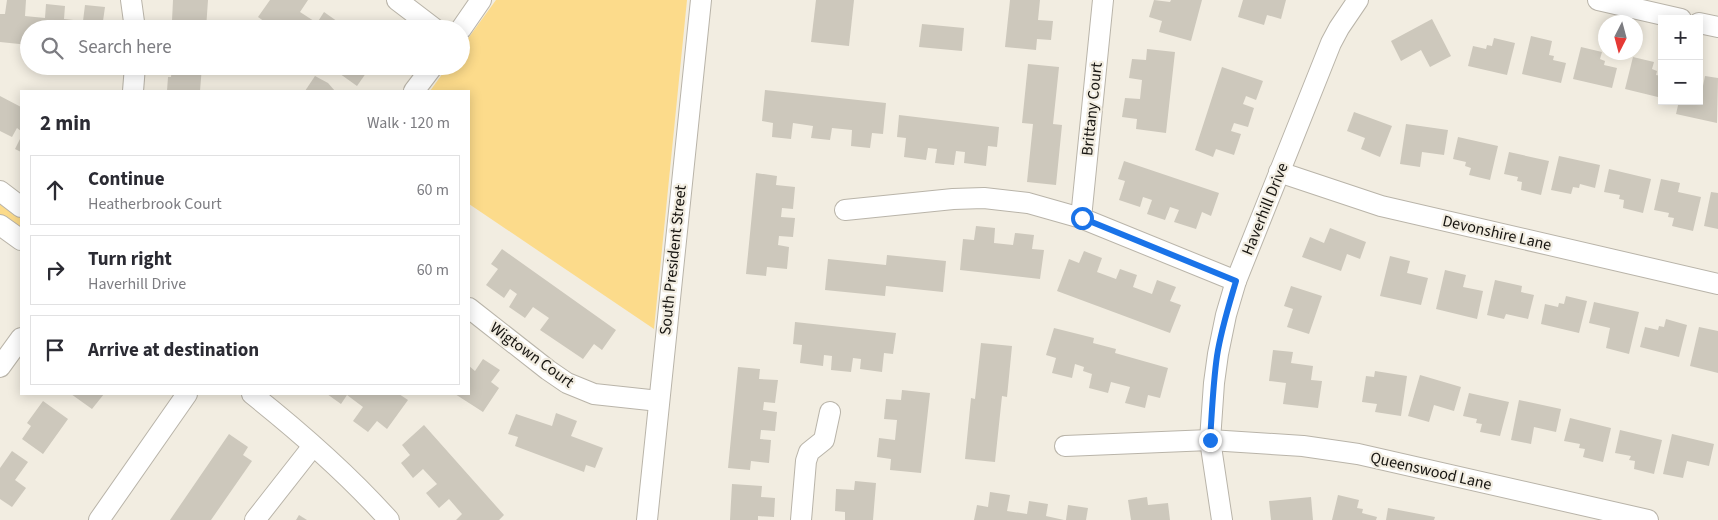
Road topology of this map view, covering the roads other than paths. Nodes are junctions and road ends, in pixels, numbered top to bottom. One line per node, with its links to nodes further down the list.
1 (131, 0): 9 (street)
2 (397, 0): 10 (street)
3 (481, 0): 11 (street)
4 (700, 0): 32 (street, South President Street)
5 (1103, 0): 22 (street, Brittany Court)
6 (1358, 0): 18 (street, Haverhill Drive)
7 (1598, 0): 8 (street)
8 (1664, 15)
9 (134, 20)
10 (423, 20)
11 (467, 20)
12 (1703, 24): 13 (street)
13 (1718, 27)
14 (134, 75): 16 (street)
15 (426, 75): 17 (street)
16 (133, 90)
17 (415, 90)
18 (1280, 172): 25 (street, Haverhill Drive); 26 (street, Devonshire Lane)
19 (0, 191): 20 (street)
20 (20, 206)
21 (845, 210): 22 (street)
22 (1082, 218): 25 (street)
23 (0, 225): 24 (street)
24 (20, 239)
25 (1236, 281): 34 (street, Haverhill Drive)
26 (1718, 284)
27 (470, 309): 32 (street, Wigtown Court)
28 (20, 339): 29 (street)
29 (0, 367)
30 (186, 395): 37 (street)
31 (253, 395): 35 (street)
32 (659, 401): 40 (street, South President Street)
33 (830, 412): 41 (street)
34 (1210, 440): 36 (street, Queenswood Lane); 42 (street, Haverhill Drive); 43 (street, Queenswood Lane)
35 (313, 446): 38 (street); 39 (street)
36 (1065, 446)
37 (100, 520)
38 (254, 520)
39 (389, 520)
40 (647, 520)
41 (801, 520)
42 (1222, 520)
43 (1648, 520)

